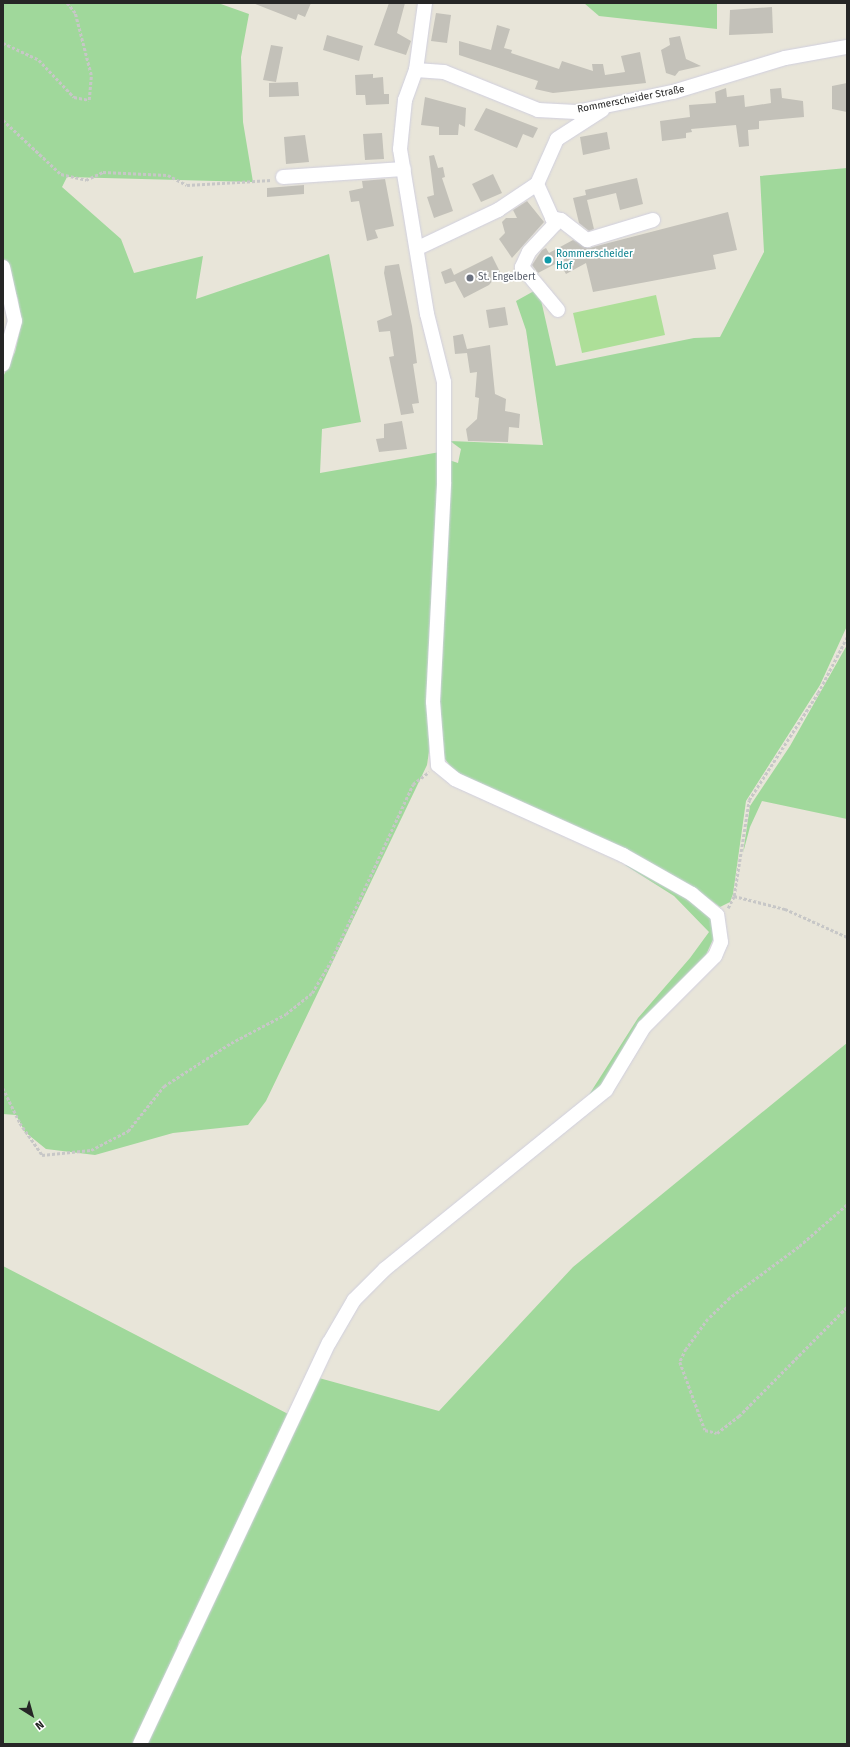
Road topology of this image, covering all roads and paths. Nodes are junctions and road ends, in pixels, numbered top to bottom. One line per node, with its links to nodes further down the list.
1 (67, 3): 3 (path)
2 (425, 3): 5 (street)
3 (3, 43)
4 (847, 48): 6 (street, Rommerscheider Straße)
5 (416, 70): 6 (street, Rommerscheider Straße); 8 (street)
6 (609, 106): 10 (street)
7 (3, 120): 9 (path)
8 (404, 169): 9 (street); 13 (street)
9 (282, 177)
10 (537, 184): 11 (street); 13 (street)
11 (552, 218): 12 (street); 15 (street)
12 (653, 220)
13 (418, 248): 18 (street)
14 (3, 267): 16 (street)
15 (558, 310)
16 (3, 364)
17 (847, 637): 19 (path)
18 (438, 765): 20 (path); 23 (street)
19 (847, 937)
20 (3, 1088)
21 (847, 1205): 22 (path)
22 (847, 1307)
23 (140, 1744)

